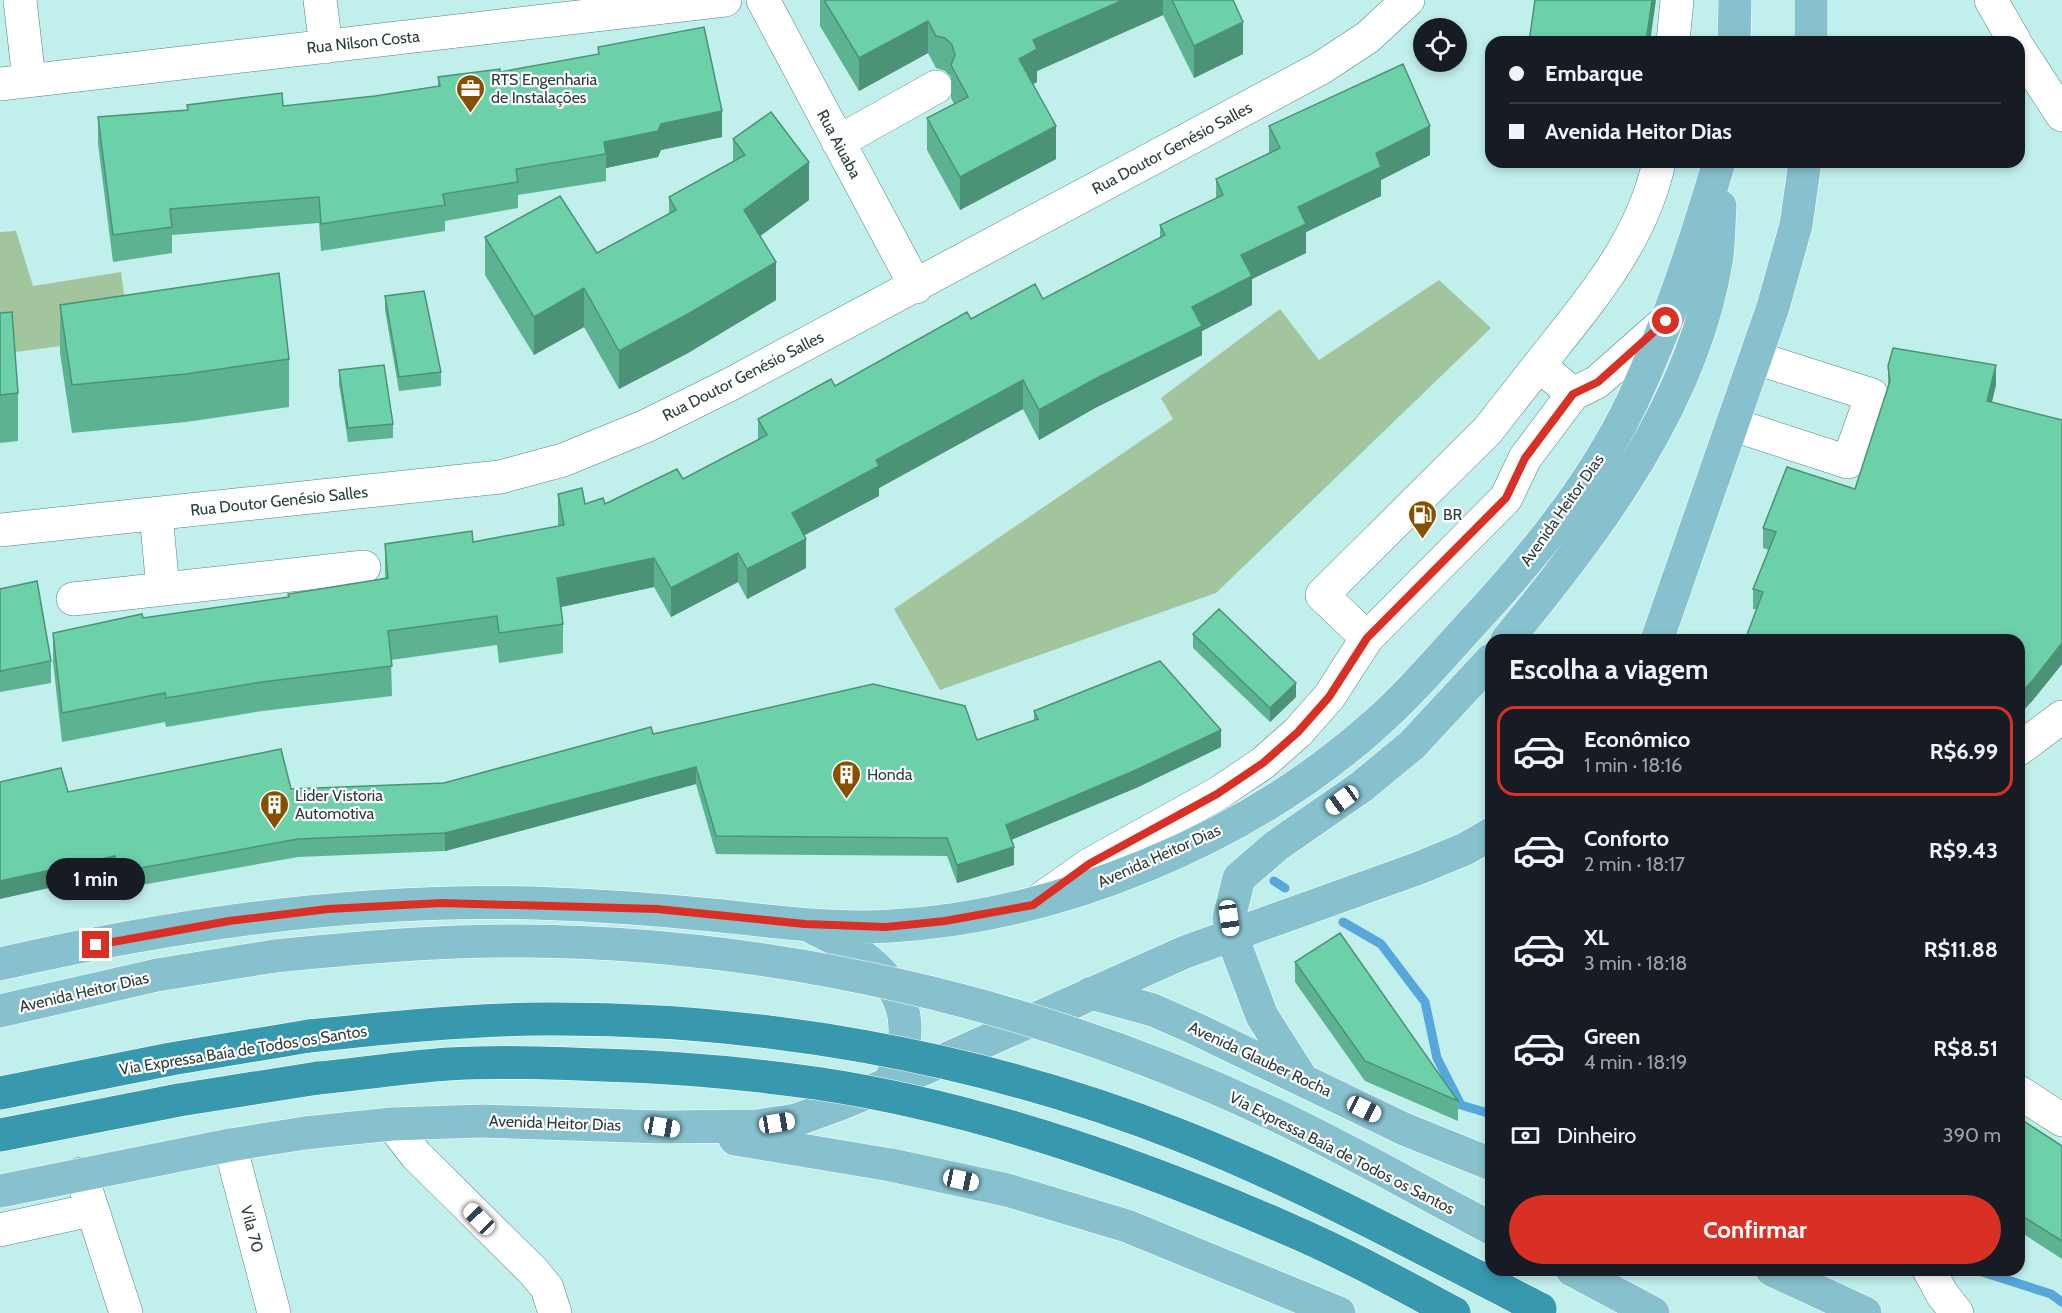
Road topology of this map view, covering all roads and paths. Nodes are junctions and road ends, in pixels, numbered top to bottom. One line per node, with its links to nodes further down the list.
1 (20, 0): 16 (street)
2 (320, 0): 14 (street)
3 (725, 0): 14 (street, Rua Nilson Costa)
4 (763, 0): 19 (street, Rua Aiuaba)
5 (1408, 0): 24 (street, Rua Doutor Genésio Salles)
6 (1677, 0): 10 (street)
7 (1735, 0): 11 (main road)
8 (1811, 0): 12 (main road)
9 (1992, 0): 13 (street)
10 (1674, 36)
11 (1734, 36)
12 (1811, 36)
13 (2012, 36)
14 (326, 47): 16 (street, Rua Nilson Costa)
15 (2025, 58): 18 (street)
16 (15, 82)
17 (936, 87): 19 (street)
18 (2062, 115)
19 (838, 142): 24 (street, Rua Aiuaba)
20 (1657, 168): 27 (street)
21 (1719, 168): 25 (main road, Avenida Heitor Dias)
22 (1721, 168): 37 (main road)
23 (1804, 168): 26 (main road)
24 (916, 287): 32 (street, Rua Doutor Genésio Salles)
25 (1666, 321): 28 (street); 44 (main road, Avenida Heitor Dias)
26 (1756, 358): 29 (main road); 29 (street)
27 (1539, 365): 28 (street); 30 (street)
28 (1573, 394): 31 (street)
29 (1734, 425): 38 (main road)
30 (1488, 430): 31 (street); 39 (street)
31 (1525, 458): 39 (street)
32 (156, 514): 33 (street, Rua Doutor Genésio Salles); 35 (street)
33 (0, 530)
34 (364, 567): 35 (street)
35 (164, 589): 36 (street)
36 (74, 599)
37 (1513, 634)
38 (1659, 634)
39 (1367, 638): 44 (street)
40 (1485, 666): 46 (main road)
41 (2062, 717): 42 (street)
42 (2025, 745)
43 (1485, 837): 46 (main road, Avenida Heitor Dias)
44 (1033, 905): 45 (main road, Avenida Heitor Dias)
45 (805, 924): 48 (main road, Avenida Heitor Dias); 52 (main road)
46 (1231, 934): 49 (main road, Avenida Heitor Dias); 51 (main road)
47 (275, 956): 50 (main road, Avenida Heitor Dias); 64 (main road, Via Expressa Baía de Todos os Santos, bridge)
48 (0, 964)
49 (1091, 993): 51 (main road, Avenida Glauber Rocha); 52 (main road, Avenida Heitor Dias)
50 (0, 1011)
51 (1302, 1079): 60 (main road, Avenida Glauber Rocha)
52 (890, 1083): 57 (main road, Avenida Heitor Dias)
53 (0, 1093): 69 (highway, Via Expressa Baía de Todos os Santos, bridge)
54 (2025, 1099): 55 (street)
55 (2062, 1120)
56 (392, 1124): 57 (main road, Avenida Heitor Dias); 59 (main road, Avenida Heitor Dias); 72 (street)
57 (662, 1127): 73 (main road)
58 (0, 1134): 74 (highway, bridge)
59 (230, 1145): 61 (main road, Avenida Heitor Dias); 71 (street, Vila 70)
60 (1485, 1162)
61 (81, 1174): 62 (main road, Avenida Heitor Dias); 63 (street)
62 (0, 1191)
63 (91, 1210): 65 (street); 70 (street)
64 (1485, 1225)
65 (0, 1230)
66 (1785, 1276): 76 (main road)
67 (1932, 1276): 77 (street)
68 (1586, 1277): 75 (main road)
69 (1544, 1311)
70 (126, 1313)
71 (274, 1313)
72 (555, 1313)
73 (1339, 1313)
74 (1454, 1313)
75 (1653, 1313)
76 (1865, 1313)
77 (1957, 1313)

